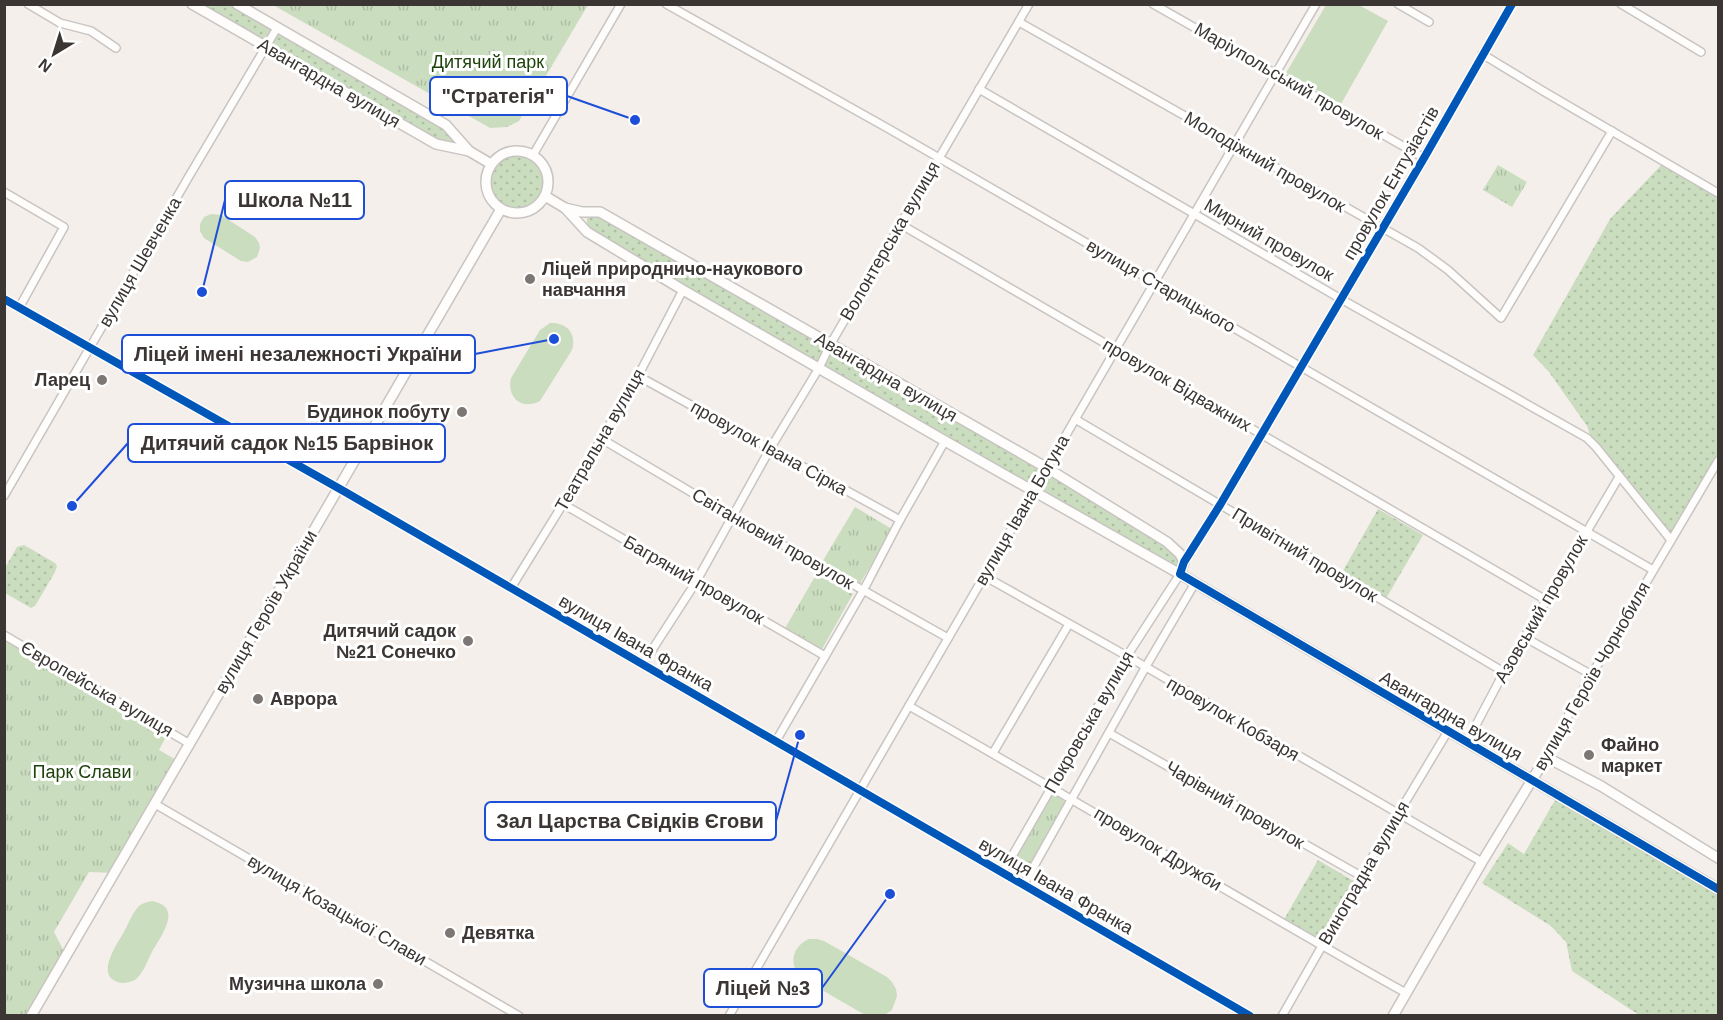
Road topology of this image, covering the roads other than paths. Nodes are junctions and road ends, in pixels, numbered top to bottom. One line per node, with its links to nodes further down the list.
1 (28, 4): 16 (street)
2 (192, 4): 15 (street, Авангардна вулиця)
3 (237, 4): 14 (street, Авангардна вулиця)
4 (621, 4): 24 (street)
5 (666, 4): 25 (street, вулиця Старицького)
6 (1029, 4): 12 (street, Волонтерська вулиця)
7 (1154, 4): 19 (street, Маріупольський провулок)
8 (1316, 4): 19 (street, вулиця Івана Богуна)
9 (1398, 4): 13 (street)
10 (1512, 4): 18 (street, провулок Ентузіастів)
11 (1621, 4): 17 (street)
12 (1019, 22): 20 (street, Волонтерська вулиця); 22 (street, Молодіжний провулок)
13 (1429, 22)
14 (277, 28): 15 (street, вулиця Шевченка); 23 (street, Авангардна вулиця)
15 (267, 46): 23 (street, Авангардна вулиця); 42 (street, вулиця Шевченка)
16 (116, 48)
17 (1701, 52)
18 (1482, 54): 21 (street); 26 (street, провулок Ентузіастів)
19 (1276, 74): 22 (street, вулиця Івана Богуна); 26 (street, Маріупольський провулок)
20 (980, 89): 25 (street, Волонтерська вулиця); 33 (street, Мирний провулок)
21 (1612, 131): 29 (street); 35 (street, Молодіжний провулок)
22 (1235, 144): 33 (street, вулиця Івана Богуна); 35 (street, Молодіжний провулок)
23 (469, 151): 27 (street, Авангардна вулиця)
24 (533, 155): 27 (street); 30 (street)
25 (939, 158): 34 (street, Волонтерська вулиця); 36 (street, вулиця Старицького)
26 (1424, 158): 35 (street, провулок Ентузіастів)
27 (491, 164): 32 (street)
28 (4, 192): 40 (street)
29 (1719, 193)
30 (545, 196): 31 (street, Авангардна вулиця); 32 (street)
31 (565, 208): 37 (street, Авангардна вулиця); 41 (street, Авангардна вулиця)
32 (501, 209): 55 (street, вулиця Героїв України)
33 (1194, 214): 36 (street, вулиця Івана Богуна); 39 (street, Мирний провулок)
34 (900, 224): 41 (street, Волонтерська вулиця); 43 (street, провулок Відважних)
35 (1382, 229): 39 (street, провулок Ентузіастів)
36 (1154, 282): 43 (street, вулиця Івана Богуна); 44 (street, вулиця Старицького)
37 (683, 290): 45 (street, Авангардна вулиця); 46 (street, Театральна вулиця)
38 (4, 299): 40 (street, вулиця Івана Франка)
39 (1341, 299): 44 (street, провулок Ентузіастів); 54 (street, Мирний провулок)
40 (19, 308): 42 (street, вулиця Івана Франка)
41 (830, 345): 45 (street, Волонтерська вулиця); 53 (street, Авангардна вулиця)
42 (90, 348): 55 (street, вулиця Івана Франка); 57 (street, вулиця Шевченка)
43 (1116, 349): 47 (street, вулиця Івана Богуна); 48 (street, провулок Відважних)
44 (1301, 367): 48 (street, провулок Ентузіастів); 62 (street, вулиця Старицького)
45 (819, 368): 50 (street, Авангардна вулиця); 51 (street, Волонтерська вулиця)
46 (638, 376): 49 (street, Театральна вулиця); 51 (street, провулок Івана Сірка)
47 (1075, 419): 53 (street, вулиця Івана Богуна); 59 (street, Привітний провулок)
48 (1261, 434): 59 (street, провулок Ентузіастів); 72 (street, провулок Відважних)
49 (600, 438): 58 (street, Театральна вулиця); 60 (street, Світанковий провулок)
50 (945, 441): 56 (street, Авангардна вулиця); 61 (street)
51 (770, 449): 60 (street, Волонтерська вулиця); 61 (street, провулок Івана Сірка)
52 (1719, 461): 63 (street, вулиця Героїв Чорнобиля)
53 (1047, 468): 56 (street, вулиця Івана Богуна); 64 (street, Авангардна вулиця)
54 (1619, 477): 62 (street, Азовський провулок); 63 (street, Мирний провулок)
55 (338, 488): 70 (street, вулиця Івана Франка); 88 (street, вулиця Героїв України)
56 (1033, 491): 66 (street, Авангардна вулиця); 67 (street, вулиця Івана Богуна)
57 (4, 496)
58 (563, 504): 68 (street, Багряний провулок); 70 (street, Театральна вулиця)
59 (1220, 505): 64 (street, провулок Ентузіастів); 81 (street, Привітний провулок)
60 (733, 517): 68 (street, Волонтерська вулиця); 71 (street, Світанковий провулок)
61 (900, 520): 71 (street)
62 (1586, 532): 65 (street, вулиця Старицького); 72 (street, Азовський провулок)
63 (1671, 540): 65 (street, вулиця Героїв Чорнобиля)
64 (1184, 562): 66 (street)
65 (1653, 570): 82 (street, вулиця Героїв Чорнобиля)
66 (1180, 574): 69 (street, Авангардна вулиця); 78 (street, Покровська вулиця)
67 (984, 576): 73 (street, провулок Кобзаря); 76 (street, вулиця Івана Богуна)
68 (696, 582): 77 (street, Багряний провулок); 79 (street, Волонтерська вулиця)
69 (1195, 584): 80 (street, Покровська вулиця); 84 (street, Авангардна вулиця)
70 (511, 588): 79 (street, вулиця Івана Франка)
71 (863, 591): 76 (street, Світанковий провулок); 77 (street)
72 (1546, 600): 75 (street, Азовський провулок)
73 (1069, 624): 78 (street, провулок Кобзаря); 89 (street)
74 (4, 635): 88 (street, Європейська вулиця)
75 (1524, 637): 81 (street, Азовський провулок); 82 (street)
76 (948, 638): 83 (street, вулиця Івана Богуна)
77 (825, 656): 86 (street)
78 (1127, 656): 80 (street, провулок Кобзаря); 92 (street, Покровська вулиця)
79 (643, 664): 86 (street, вулиця Івана Франка)
80 (1145, 668): 85 (street, Покровська вулиця); 96 (street, провулок Кобзаря)
81 (1504, 672): 87 (street, Азовський провулок)
82 (1592, 675): 90 (street, вулиця Героїв Чорнобиля)
83 (909, 706): 89 (street, провулок Дружби); 93 (street, вулиця Івана Богуна)
84 (1448, 731): 87 (street, Авангардна вулиця); 96 (street, Виноградна вулиця)
85 (1109, 734): 94 (street, Покровська вулиця); 100 (street, Чарівний провулок)
86 (776, 741): 93 (street, вулиця Івана Франка)
87 (1467, 742): 91 (street, Авангардна вулиця)
88 (190, 744): 95 (street, вулиця Героїв України)
89 (993, 753): 92 (street, провулок Дружби)
90 (1546, 757): 91 (street, вулиця Героїв Чорнобиля); 97 (street, Авангардна вулиця)
91 (1532, 780): 98 (street, вулиця Героїв Чорнобиля); 102 (street, Авангардна вулиця)
92 (1052, 787): 94 (street, провулок Дружби); 99 (street, Покровська вулиця)
93 (860, 790): 99 (street, вулиця Івана Франка); 107 (street, вулиця Івана Богуна)
94 (1072, 799): 101 (street, Покровська вулиця); 103 (street, провулок Дружби)
95 (155, 804): 105 (street, вулиця Героїв України); 106 (street, вулиця Козацької Слави)
96 (1398, 814): 98 (street, провулок Кобзаря); 100 (street, Виноградна вулиця)
97 (1719, 858)
98 (1482, 862): 104 (street, вулиця Героїв Чорнобиля)
99 (1003, 872): 101 (street, вулиця Івана Франка)
100 (1361, 876): 103 (street, Виноградна вулиця)
101 (1024, 884): 108 (street, вулиця Івана Франка)
102 (1719, 889)
103 (1322, 946): 104 (street, провулок Дружби); 109 (street, Виноградна вулиця)
104 (1406, 993): 110 (street, вулиця Героїв Чорнобиля)
105 (31, 1016)
106 (519, 1016)
107 (729, 1016)
108 (1250, 1016)
109 (1282, 1016)
110 (1393, 1016)

